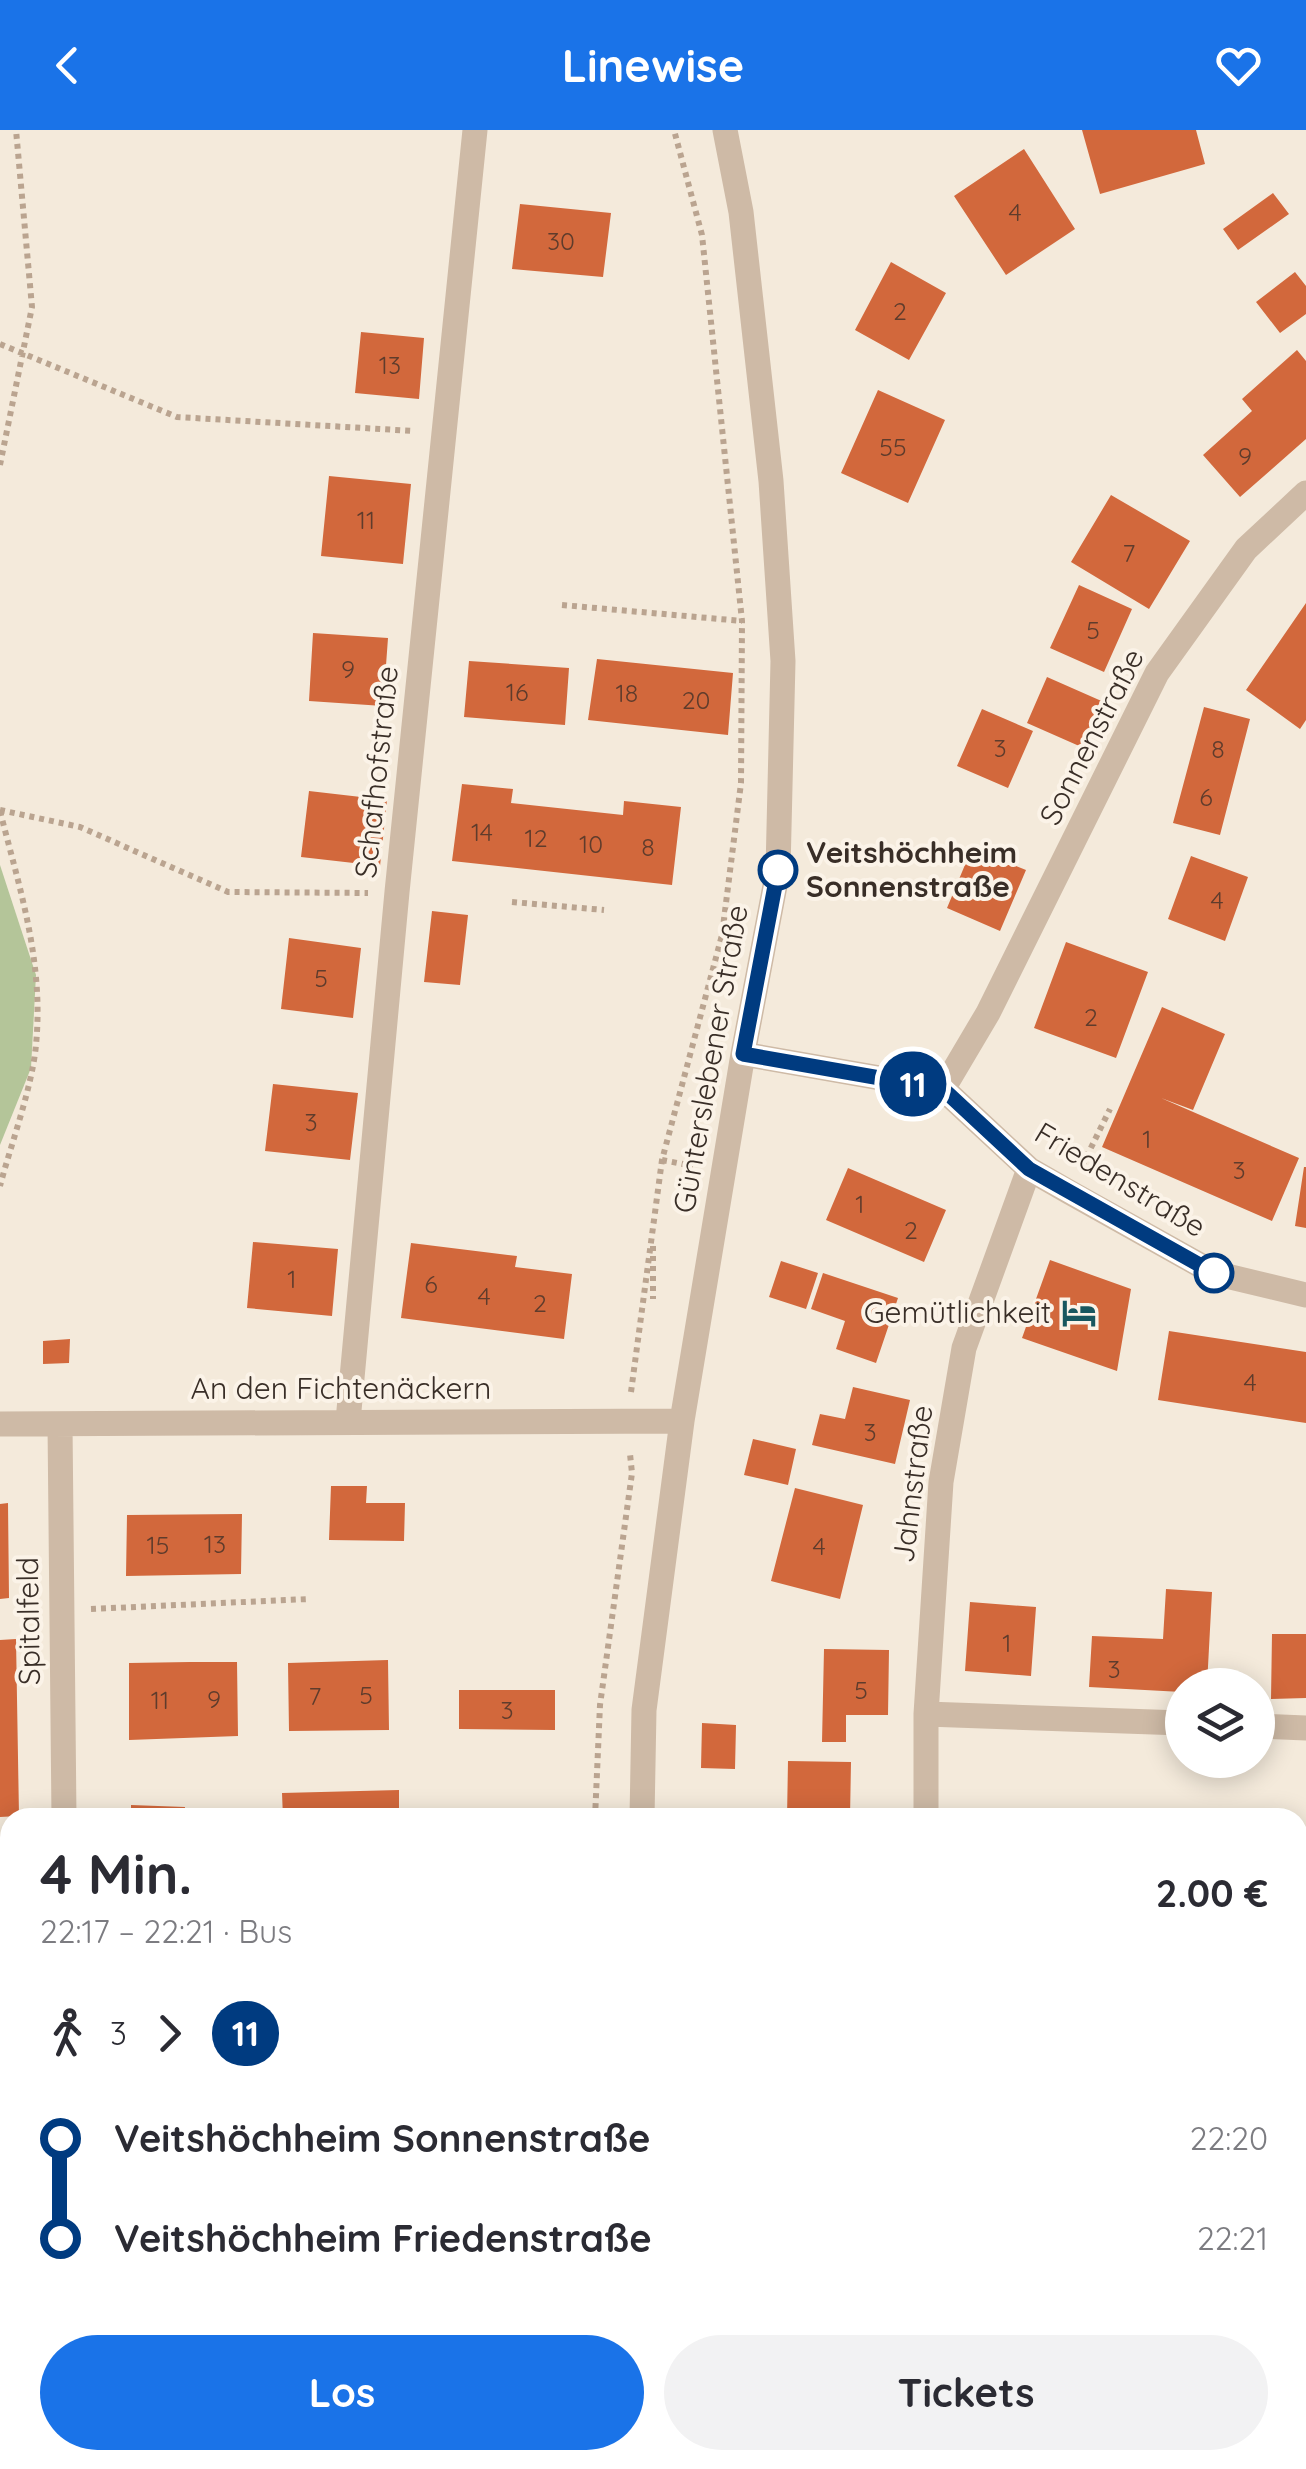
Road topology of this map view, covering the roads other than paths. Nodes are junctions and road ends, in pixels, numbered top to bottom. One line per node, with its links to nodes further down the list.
1 (475, 130): 8 (street, Schafhofstraße)
2 (725, 130): 4 (street, Günterslebener Straße)
3 (1306, 493): 5 (street, Sonnenstraße)
4 (743, 1054): 5 (street); 9 (street, Günterslebener Straße)
5 (943, 1089): 6 (street, Friedenstraße)
6 (1029, 1169): 7 (street, Friedenstraße); 12 (street, Jahnstraße)
7 (1306, 1296)
8 (348, 1421): 9 (street, An den Fichtenäckern); 11 (street, An den Fichtenäckern)
9 (682, 1421): 17 (street, Günterslebener Straße)
10 (0, 1424): 11 (street, An den Fichtenäckern)
11 (60, 1424): 16 (street, Spitalfeld)
12 (926, 1714): 13 (street); 18 (street, Jahnstraße)
13 (1165, 1722)
14 (1275, 1727): 15 (street)
15 (1306, 1728)
16 (64, 1808)
17 (642, 1808)
18 (926, 1808)

